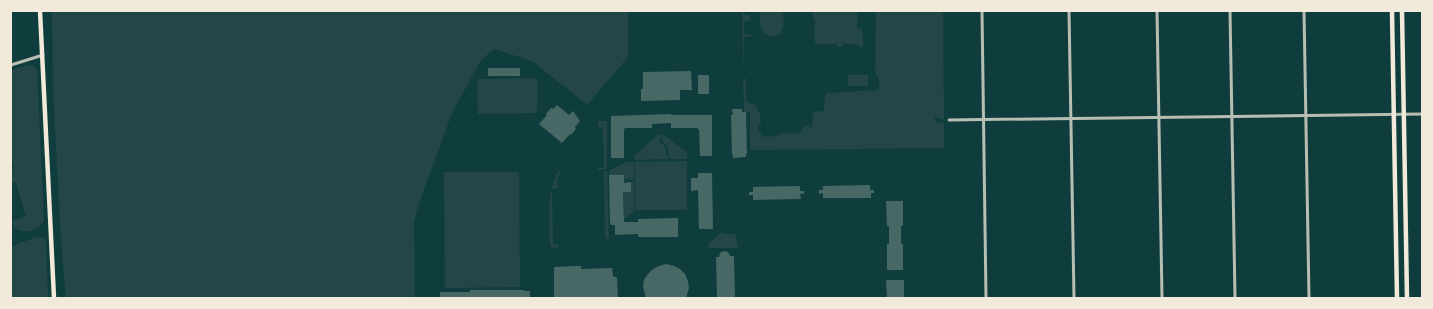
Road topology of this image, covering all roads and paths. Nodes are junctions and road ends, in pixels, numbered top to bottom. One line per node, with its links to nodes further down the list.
1 (40, 11): 9 (main road)
2 (982, 11): 19 (street)
3 (1069, 11): 16 (street)
4 (1157, 11): 17 (street)
5 (1230, 11): 15 (street)
6 (1304, 11): 14 (street)
7 (1392, 11): 12 (main road)
8 (1402, 11): 13 (main road)
9 (43, 55): 10 (street); 20 (main road)
10 (11, 65)
11 (1422, 114): 13 (street)
12 (1394, 115): 13 (street); 14 (street); 26 (main road)
13 (1404, 115): 27 (main road)
14 (1306, 116): 15 (street); 25 (street)
15 (1232, 117): 17 (street); 24 (street)
16 (1071, 118): 17 (street); 19 (street); 22 (street)
17 (1159, 118): 23 (street)
18 (949, 120): 19 (street)
19 (984, 120): 21 (street)
20 (54, 298)
21 (986, 298)
22 (1074, 298)
23 (1162, 298)
24 (1235, 298)
25 (1309, 298)
26 (1396, 298)
27 (1407, 298)

